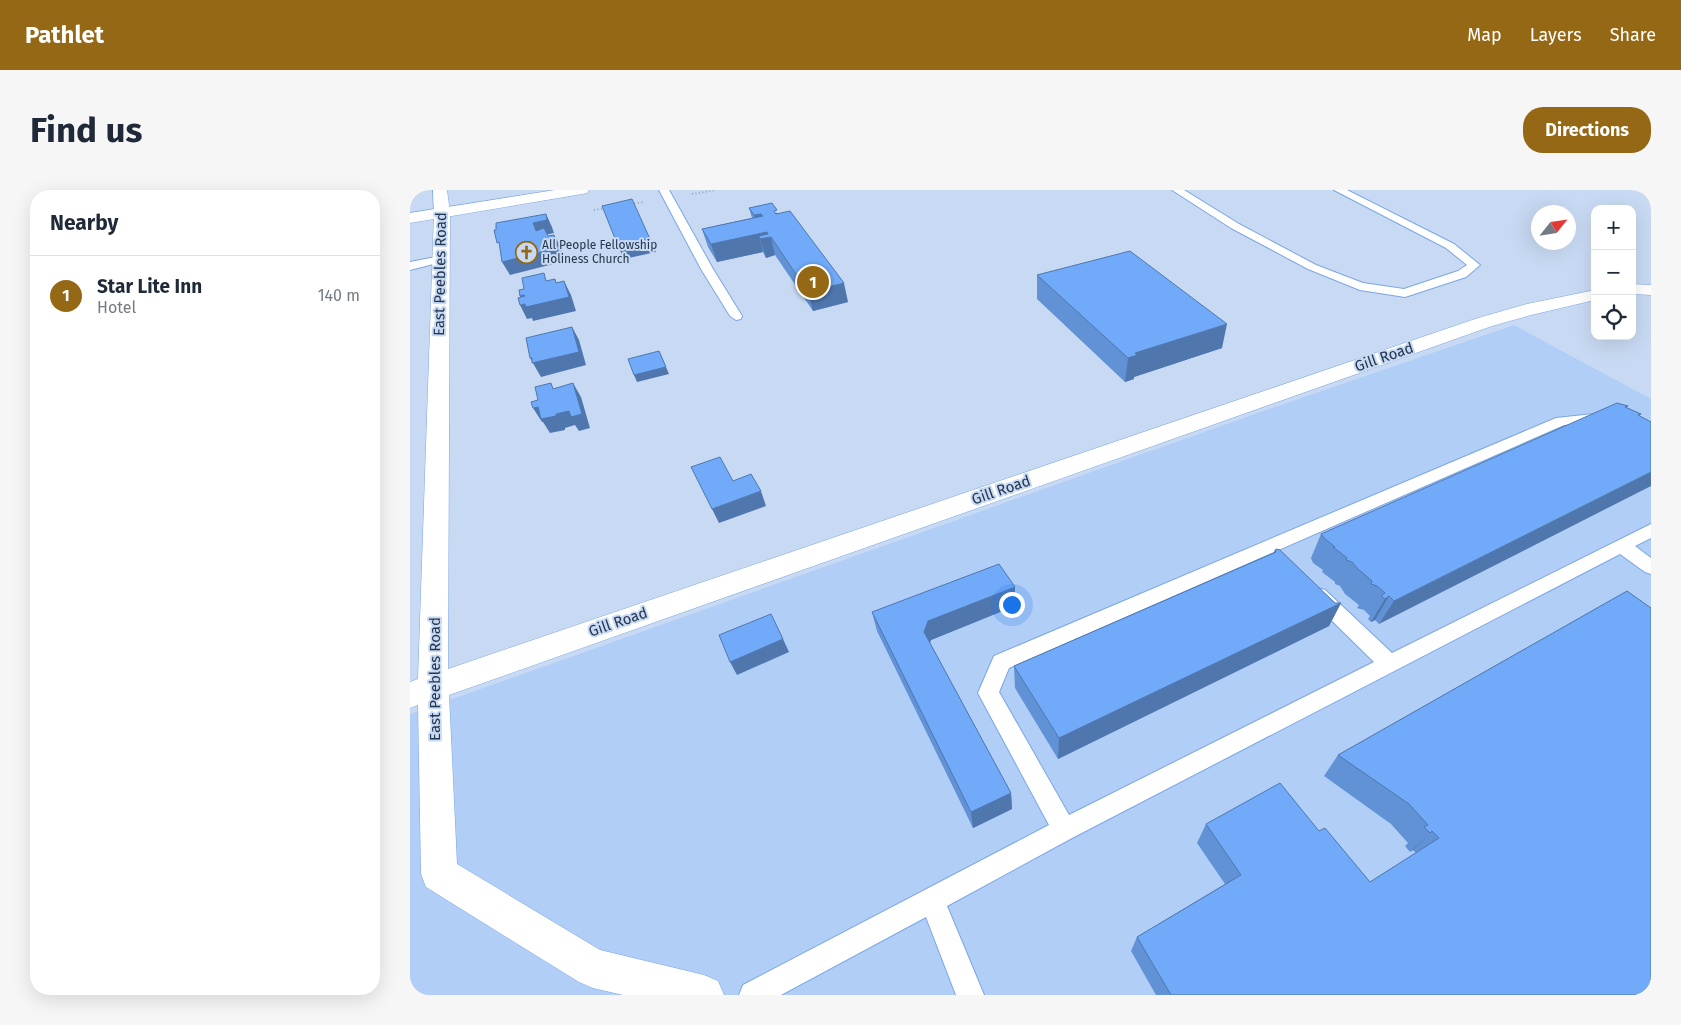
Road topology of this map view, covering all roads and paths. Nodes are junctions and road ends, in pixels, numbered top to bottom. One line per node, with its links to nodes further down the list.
1 (582, 190): 5 (main road)
2 (664, 190): 13 (lane)
3 (1177, 190): 4 (lane)
4 (1339, 190)
5 (548, 193): 6 (main road)
6 (441, 201): 7 (main road); 8 (main road, East Peebles Road)
7 (410, 218)
8 (441, 259): 9 (lane); 22 (main road, East Peebles Road)
9 (410, 266)
10 (1636, 289): 11 (main road)
11 (1651, 290)
12 (1591, 295): 22 (main road, Gill Road)
13 (736, 316)
14 (1620, 426): 17 (lane)
15 (1651, 530): 16 (lane)
16 (1621, 545): 19 (lane); 21 (lane)
17 (1269, 547): 18 (lane); 23 (lane)
18 (1283, 561)
19 (1651, 567)
20 (1304, 581): 21 (lane)
21 (1389, 663): 23 (lane)
22 (422, 690): 25 (main road, East Peebles Road)
23 (1064, 830): 24 (lane)
24 (932, 900): 26 (lane); 27 (lane)
25 (704, 995)
26 (753, 995)
27 (970, 995)

